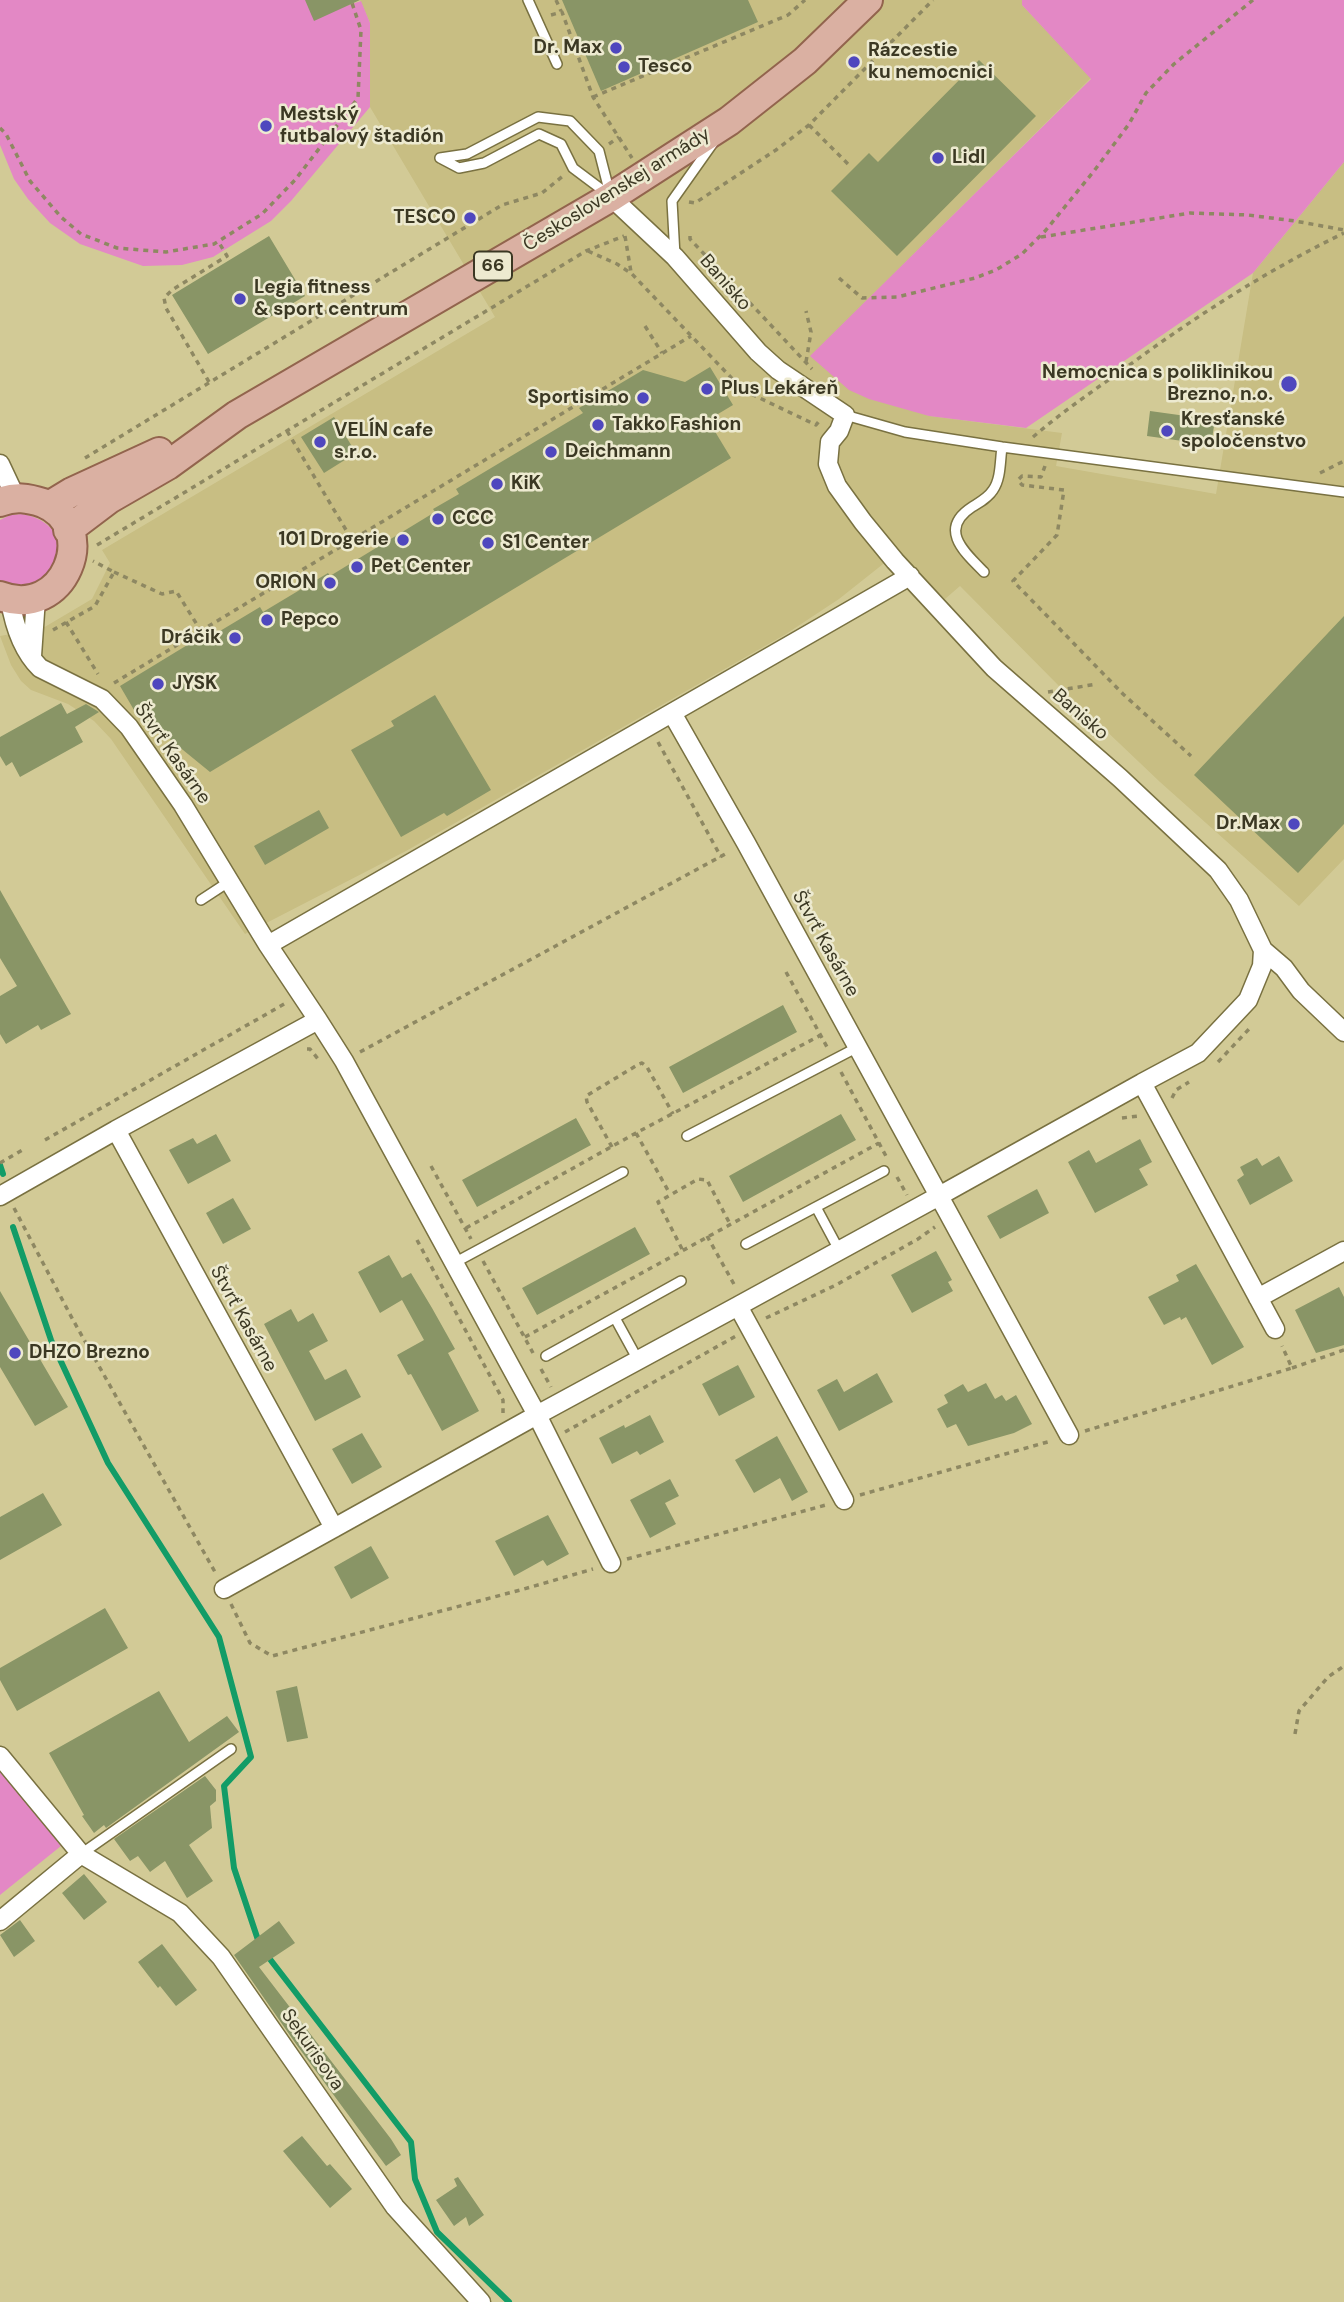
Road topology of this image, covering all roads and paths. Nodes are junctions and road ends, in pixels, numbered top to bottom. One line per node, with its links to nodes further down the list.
1 (351, 0): 28 (path)
2 (528, 0): 9 (lane)
3 (556, 0): 8 (path)
4 (806, 0): 11 (path)
5 (868, 0): 12 (main road, Československej armády / 66)
6 (933, 0): 13 (path)
7 (1253, 0): 27 (path)
8 (562, 12): 9 (path); 11 (path)
9 (537, 20): 10 (lane)
10 (557, 64)
11 (593, 97): 15 (path)
12 (729, 121): 19 (main road, Československej armády / 66); 21 (lane)
13 (809, 125): 17 (path); 22 (path)
14 (0, 128): 28 (path)
15 (619, 137): 16 (path); 19 (path)
16 (599, 151): 18 (lane); 20 (lane)
17 (850, 166)
18 (573, 168): 20 (lane); 39 (path)
19 (644, 177): 20 (main road, Československej armády / 66)
20 (611, 197): 24 (street, Banisko); 41 (main road, Československej armády / 66)
21 (672, 201): 22 (path); 30 (lane)
22 (689, 202): 23 (path)
23 (688, 212)
24 (630, 229): 29 (path); 30 (street, Banisko); 31 (path)
25 (689, 231): 37 (path)
26 (1344, 232): 27 (path); 46 (path)
27 (1038, 238): 32 (path)
28 (218, 241): 39 (path)
29 (586, 251): 31 (path); 43 (path)
30 (675, 257): 40 (street, Banisko)
31 (632, 274): 35 (path)
32 (839, 278)
33 (806, 311): 37 (path)
34 (645, 326): 36 (path)
35 (691, 336): 36 (path); 42 (path)
36 (662, 354): 54 (path)
37 (806, 362): 38 (path)
38 (816, 372)
39 (209, 382): 48 (path)
40 (839, 410): 42 (path); 45 (lane, Banisko); 59 (street, Banisko)
41 (237, 415): 53 (main road, Československej armády / 66); 55 (main road, Československej armády / 66)
42 (816, 425): 44 (path)
43 (287, 431): 54 (path); 56 (path)
44 (821, 433)
45 (1002, 447): 46 (lane, Banisko); 58 (lane)
46 (1048, 453): 51 (lane, Banisko); 67 (path)
47 (1344, 461): 50 (path)
48 (76, 463)
49 (0, 464): 52 (street)
50 (1309, 472)
51 (1344, 492)
52 (8, 500): 53 (main road)
53 (49, 506): 55 (main road)
54 (352, 540): 62 (path)
55 (77, 541): 57 (path); 60 (main road)
56 (95, 546)
57 (114, 572): 61 (path); 62 (path)
58 (984, 572)
59 (910, 576): 65 (street); 73 (street, Banisko)
60 (15, 598): 63 (street); 64 (street, Štvrť Kasárne)
61 (66, 622): 62 (path); 63 (path)
62 (201, 631)
63 (34, 636): 64 (street)
64 (32, 656): 70 (street, Štvrť Kasárne)
65 (672, 713): 66 (street); 68 (street, Štvrť Kasárne)
66 (649, 726): 69 (path); 72 (street)
67 (1191, 756)
68 (746, 843): 69 (path); 79 (street, Štvrť Kasárne)
69 (721, 857): 81 (path)
70 (230, 881): 71 (lane); 72 (street, Štvrť Kasárne)
71 (201, 900)
72 (268, 945): 76 (street, Štvrť Kasárne)
73 (1263, 950): 77 (street, Banisko); 82 (street)
74 (786, 972): 78 (path)
75 (282, 992): 89 (path)
76 (318, 1020): 81 (street, Štvrť Kasárne); 86 (street)
77 (1344, 1032)
78 (821, 1035): 80 (path); 84 (path)
79 (858, 1047): 80 (lane); 99 (street, Štvrť Kasárne)
80 (834, 1060): 88 (lane); 90 (path)
81 (344, 1061): 113 (street, Štvrť Kasárne)
82 (1142, 1083): 83 (street); 99 (street)
83 (1154, 1107): 85 (path); 116 (street)
84 (673, 1114): 87 (path); 91 (path)
85 (1111, 1124)
86 (116, 1130): 101 (street); 133 (street, Štvrť Kasárne)
87 (636, 1133): 91 (path); 98 (path)
88 (687, 1136)
89 (45, 1140)
90 (879, 1143): 95 (path); 104 (path)
91 (612, 1147): 105 (path)
92 (24, 1149): 93 (path)
93 (0, 1163)
94 (431, 1166): 105 (path)
95 (887, 1167): 102 (lane)
96 (623, 1172): 111 (lane)
97 (896, 1174): 100 (path)
98 (670, 1194): 104 (path); 109 (path)
99 (939, 1196): 103 (street, Štvrť Kasárne); 110 (street)
100 (908, 1200)
101 (6, 1201): 135 (path)
102 (816, 1207): 108 (lane); 110 (lane)
103 (950, 1219): 118 (path); 130 (street, Štvrť Kasárne)
104 (730, 1224): 107 (path)
105 (465, 1228): 111 (path)
106 (414, 1233): 129 (path)
107 (706, 1236): 109 (path); 115 (path)
108 (746, 1244)
109 (682, 1250): 120 (path)
110 (839, 1250): 115 (street)
111 (478, 1251): 113 (lane); 120 (path)
112 (1344, 1251): 116 (street)
113 (454, 1263): 128 (street, Štvrť Kasárne)
114 (681, 1281): 117 (lane)
115 (738, 1298): 118 (street); 124 (street)
116 (1258, 1298): 119 (street)
117 (615, 1318): 122 (lane); 124 (lane)
118 (750, 1327): 131 (path); 132 (street)
119 (1275, 1329): 126 (path)
120 (524, 1337): 123 (path)
121 (1344, 1350): 126 (path)
122 (546, 1356)
123 (535, 1357)
124 (638, 1360): 128 (street)
125 (540, 1367): 127 (path)
126 (1292, 1368): 130 (path)
127 (555, 1393)
128 (537, 1415): 129 (street); 131 (street)
129 (506, 1433): 133 (street)
130 (1069, 1435): 132 (path)
131 (549, 1440): 134 (street)
132 (844, 1500): 134 (path)
133 (334, 1528): 135 (street)
134 (611, 1563): 135 (path)
135 (223, 1589)
136 (1344, 1666): 137 (path)
137 (1295, 1734)
138 (231, 1749): 140 (lane)
139 (0, 1756): 140 (street, Sekurisova)
140 (81, 1854): 141 (street); 142 (street, Sekurisova)
141 (0, 1921)
142 (481, 2302)

